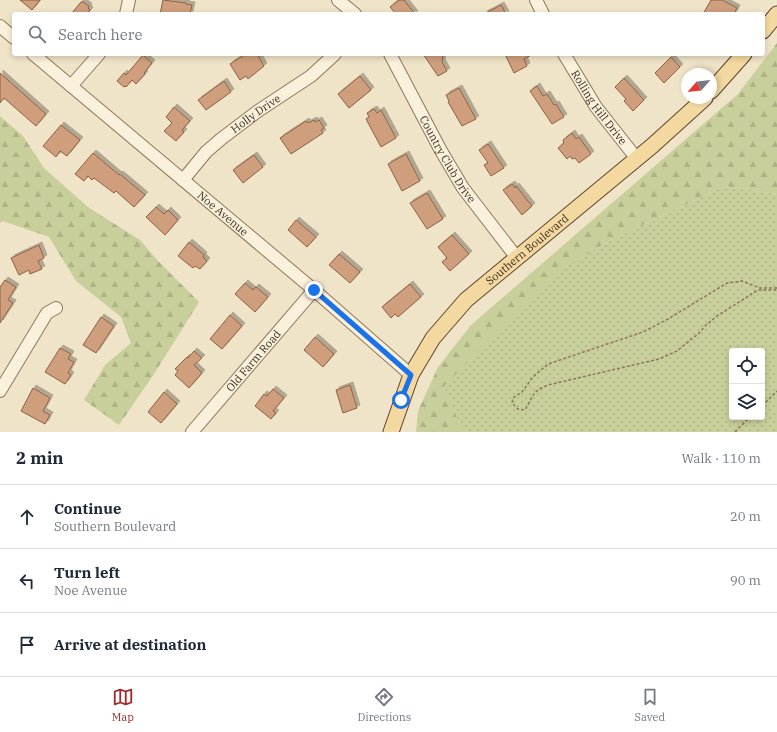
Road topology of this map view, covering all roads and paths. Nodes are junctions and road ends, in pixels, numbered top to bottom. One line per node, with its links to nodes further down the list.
1 (129, 0): 4 (street)
2 (338, 0): 5 (street)
3 (536, 0): 6 (street)
4 (126, 12)
5 (353, 12)
6 (542, 12)
7 (777, 14): 9 (main road)
8 (0, 26): 10 (street)
9 (765, 29)
10 (12, 36)
11 (35, 56): 18 (street, Noe Avenue)
12 (96, 56): 18 (street)
13 (333, 56): 21 (street, Holly Drive)
14 (391, 56): 22 (street, Country Club Drive)
15 (565, 56): 20 (street, Rolling Hill Drive)
16 (742, 56): 17 (main road)
17 (717, 85)
18 (71, 86): 21 (street, Noe Avenue)
19 (698, 104): 20 (main road, Southern Boulevard)
20 (637, 159): 22 (main road, Southern Boulevard)
21 (183, 180): 24 (street, Noe Avenue)
22 (517, 258): 26 (main road, Southern Boulevard)
23 (777, 289): 23 (path)
24 (314, 290): 26 (street, Noe Avenue); 31 (street, Old Farm Road)
25 (56, 308): 27 (street)
26 (411, 375): 32 (main road, Southern Boulevard)
27 (0, 391)
28 (777, 391): 29 (path)
29 (765, 403)
30 (747, 420): 33 (path)
31 (192, 432)
32 (391, 432)
33 (735, 432)

